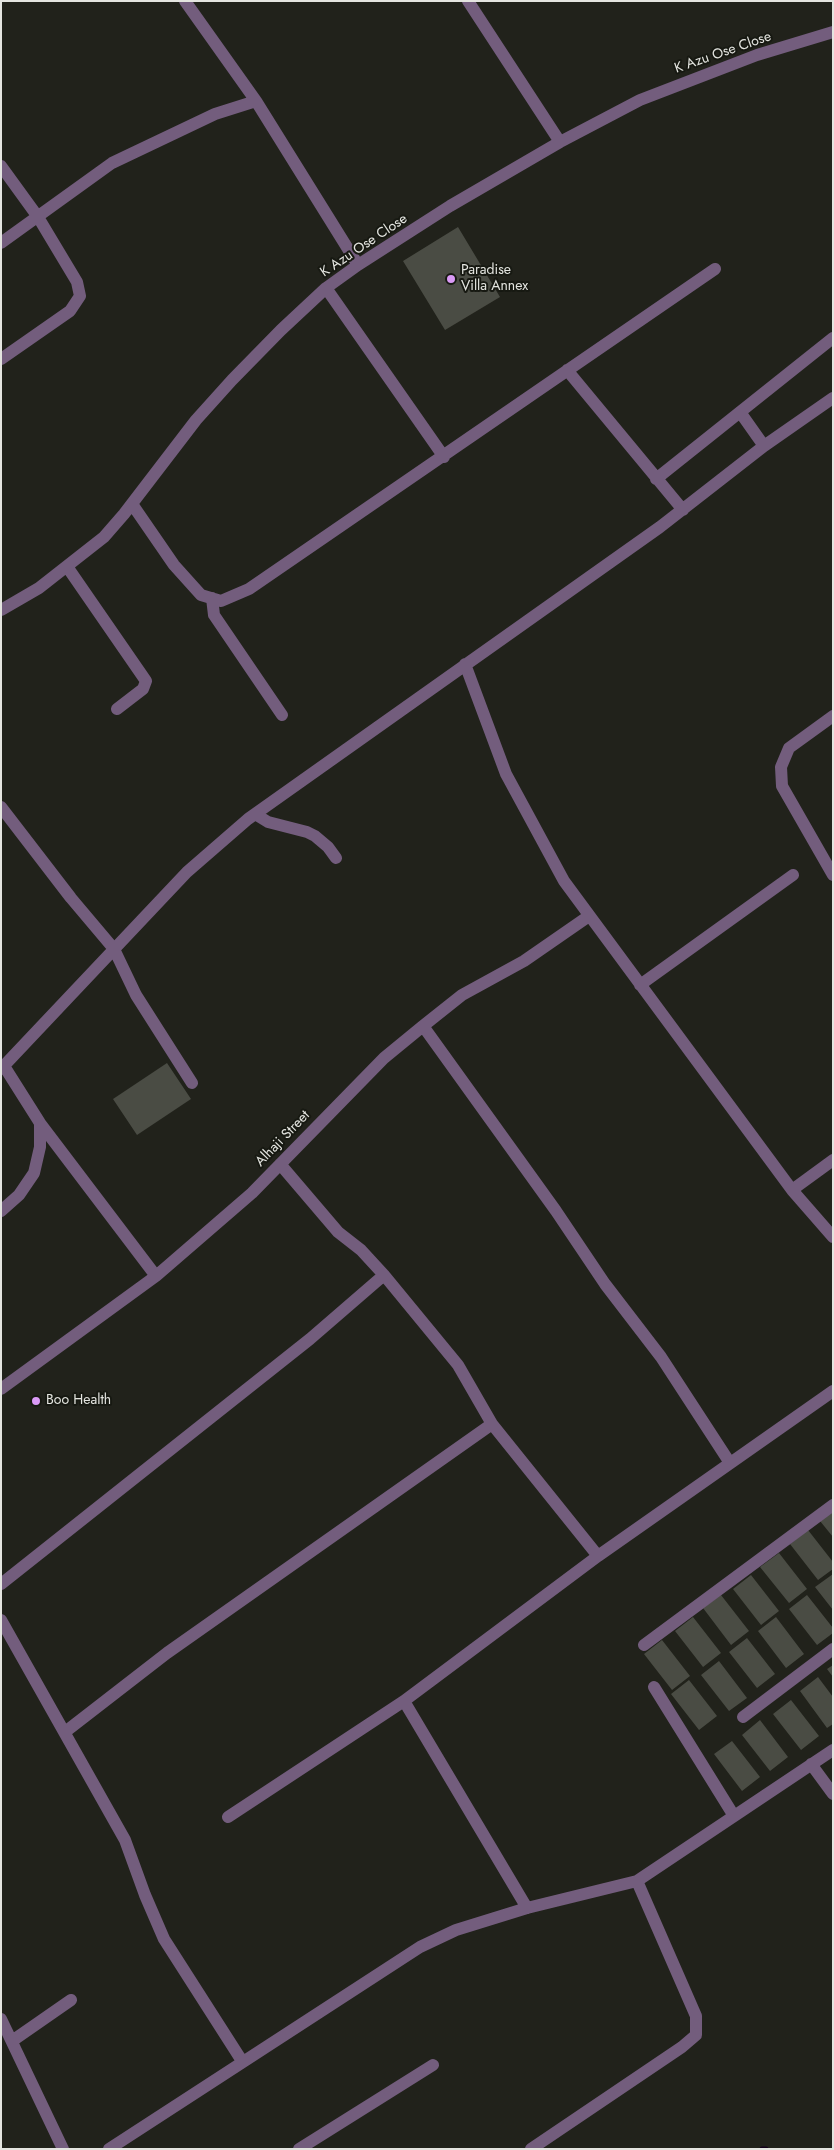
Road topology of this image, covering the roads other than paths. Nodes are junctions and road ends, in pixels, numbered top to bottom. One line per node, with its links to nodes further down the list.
1 (184, 1): 4 (street)
2 (468, 1): 5 (street)
3 (833, 32): 5 (street, K Azu Ose Close)
4 (256, 100): 7 (street); 9 (street)
5 (560, 142): 9 (street, K Azu Ose Close)
6 (1, 166): 7 (street)
7 (38, 217): 8 (street); 13 (street)
8 (1, 243)
9 (358, 265): 11 (street, K Azu Ose Close)
10 (714, 269): 14 (street)
11 (326, 288): 18 (street); 20 (street, K Azu Ose Close)
12 (833, 338): 16 (street)
13 (1, 359)
14 (567, 370): 18 (street); 19 (street)
15 (833, 398): 17 (street)
16 (740, 412): 17 (street); 19 (street)
17 (764, 446): 21 (street)
18 (444, 457): 23 (street)
19 (656, 478): 21 (street)
20 (132, 504): 22 (street, K Azu Ose Close); 23 (street)
21 (682, 510): 25 (street)
22 (68, 568): 24 (street, K Azu Ose Close); 26 (street)
23 (212, 598): 27 (street)
24 (1, 610)
25 (465, 664): 30 (street); 34 (street)
26 (117, 709)
27 (282, 714)
28 (833, 716): 33 (street)
29 (1, 807): 35 (street)
30 (255, 814): 31 (street); 35 (street)
31 (336, 858)
32 (793, 875): 36 (street)
33 (833, 875)
34 (590, 916): 36 (street); 37 (street, Alhaji Street)
35 (114, 949): 38 (street); 39 (street)
36 (640, 985): 43 (street)
37 (423, 1026): 42 (street, Alhaji Street); 51 (street)
38 (3, 1067): 40 (street)
39 (192, 1083)
40 (40, 1123): 44 (street); 47 (street)
41 (833, 1160): 43 (street)
42 (280, 1164): 46 (street); 47 (street, Alhaji Street)
43 (792, 1190): 45 (street)
44 (1, 1211)
45 (833, 1237)
46 (384, 1275): 50 (street); 54 (street)
47 (156, 1276): 48 (street, Alhaji Street)
48 (1, 1389)
49 (833, 1391): 51 (street)
50 (492, 1424): 53 (street); 61 (street)
51 (730, 1463): 53 (street)
52 (833, 1505): 56 (street)
53 (598, 1556): 59 (street)
54 (1, 1584)
55 (1, 1620): 61 (street)
56 (644, 1645)
57 (833, 1649): 60 (street)
58 (654, 1686): 65 (street)
59 (404, 1701): 66 (street); 68 (street)
60 (743, 1717)
61 (65, 1732): 72 (street)
62 (833, 1750): 63 (street)
63 (811, 1764): 64 (street); 65 (street)
64 (833, 1794)
65 (734, 1816): 67 (street)
66 (228, 1817)
67 (637, 1881): 68 (street); 77 (street)
68 (526, 1908): 72 (street)
69 (71, 2000): 71 (street)
70 (1, 2018): 71 (street)
71 (12, 2041): 74 (street)
72 (242, 2060): 75 (street)
73 (433, 2065): 76 (street)
74 (63, 2149)
75 (109, 2149)
76 (299, 2149)
77 (531, 2149)

